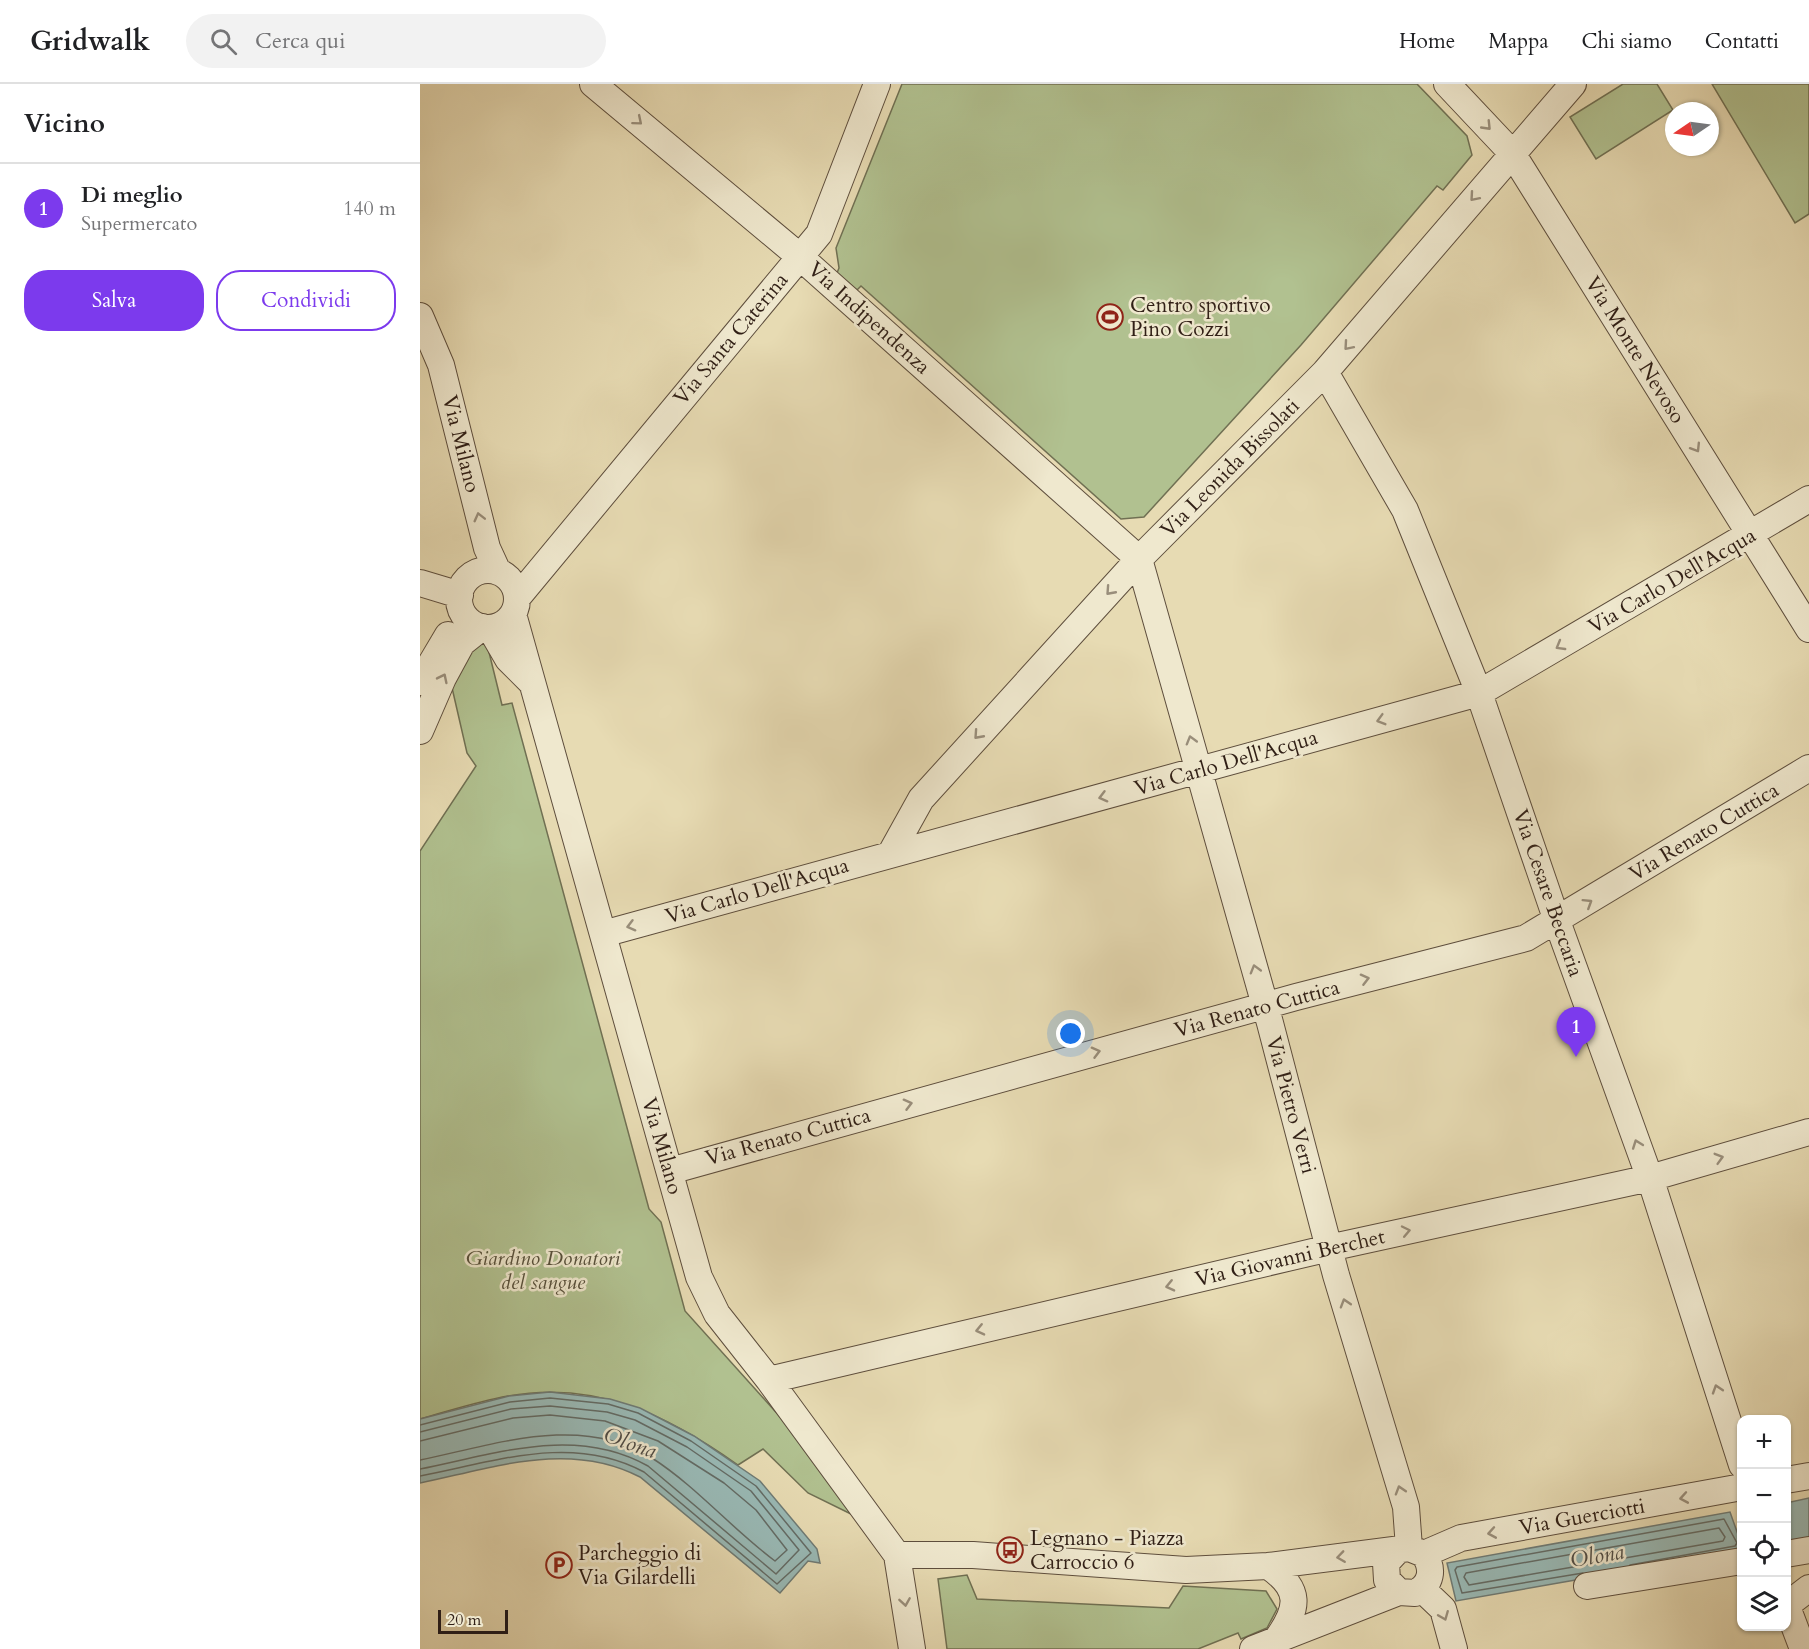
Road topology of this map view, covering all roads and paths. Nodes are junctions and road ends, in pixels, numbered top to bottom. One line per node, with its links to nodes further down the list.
1 (592, 84): 6 (street, Via Indipendenza, one-way to 6)
2 (877, 84): 6 (street, Via Santa Caterina)
3 (1447, 84): 5 (street, Via Monte Nevoso, one-way to 5)
4 (1573, 84): 5 (street, Via Leonida Bissolati)
5 (1512, 153): 8 (street, Via Leonida Bissolati, one-way to 8); 10 (street, Via Monte Nevoso, one-way to 10)
6 (799, 256): 11 (street, Via Indipendenza); 12 (street, Via Santa Caterina)
7 (420, 316): 13 (street, Via Milano, one-way to 7)
8 (1325, 372): 11 (street, Via Leonida Bissolati); 20 (street, Via Cesare Beccaria)
9 (1809, 499): 10 (street, Via Carlo Dell'Acqua)
10 (1751, 536): 17 (street, Via Monte Nevoso); 20 (street, Via Carlo Dell'Acqua, one-way to 20)
11 (1139, 559): 23 (street, Via Pietro Verri, one-way to 11); 24 (street, Via Leonida Bissolati, one-way to 24)
12 (539, 568): 13 (street); 15 (street, Via Santa Caterina)
13 (501, 574): 15 (street); 16 (street)
14 (420, 583): 16 (street)
15 (515, 606): 16 (street); 19 (street, Via Milano)
16 (474, 616): 18 (street); 19 (street, Via Milano); 21 (street, one-way to 16)
17 (1809, 629)
18 (420, 682)
19 (534, 685): 26 (street, Via Milano)
20 (1479, 693): 23 (street, Via Carlo Dell'Acqua, one-way to 23); 25 (street, Via Cesare Beccaria)
21 (420, 731)
22 (1809, 768): 25 (street, Via Renato Cuttica, one-way to 22)
23 (1200, 771): 24 (street, Via Carlo Dell'Acqua, one-way to 24); 27 (street, Via Pietro Verri, one-way to 23)
24 (891, 853): 26 (street, Via Carlo Dell'Acqua, one-way to 26)
25 (1557, 921): 27 (street, Via Renato Cuttica, one-way to 25); 30 (street, Via Cesare Beccaria, one-way to 25)
26 (603, 934): 29 (street, Via Milano)
27 (1265, 1006): 29 (street, Via Renato Cuttica, one-way to 27); 31 (street, Via Pietro Verri)
28 (1809, 1131): 30 (street, Via Giovanni Berchet, one-way to 28)
29 (670, 1171): 32 (street, Via Milano)
30 (1650, 1178): 31 (street, Via Giovanni Berchet, one-way to 30); 33 (street, Via Cesare Beccaria, one-way to 30)
31 (1329, 1248): 32 (street, Via Giovanni Berchet, one-way to 32); 37 (street, Via Pietro Verri, one-way to 31)
32 (769, 1380): 40 (street, Via Milano)
33 (1737, 1449)
34 (1809, 1476): 35 (street)
35 (1791, 1479)
36 (1737, 1488): 37 (street, Via Guerciotti, one-way to 37)
37 (1410, 1550): 42 (street, Via Guerciotti, one-way to 42); 45 (street); 45 (street)
38 (1809, 1550): 39 (street)
39 (1791, 1553)
40 (897, 1556): 42 (street, Via Guerciotti); 49 (street, one-way to 49)
41 (1737, 1562): 43 (street)
42 (1268, 1566): 48 (street)
43 (1587, 1586)
44 (1809, 1588): 46 (street)
45 (1411, 1591): 48 (street); 51 (street, one-way to 51)
46 (1791, 1601)
47 (1791, 1615): 52 (street)
48 (1277, 1639): 50 (street)
49 (912, 1649)
50 (1253, 1649)
51 (1454, 1649)
52 (1803, 1649)

